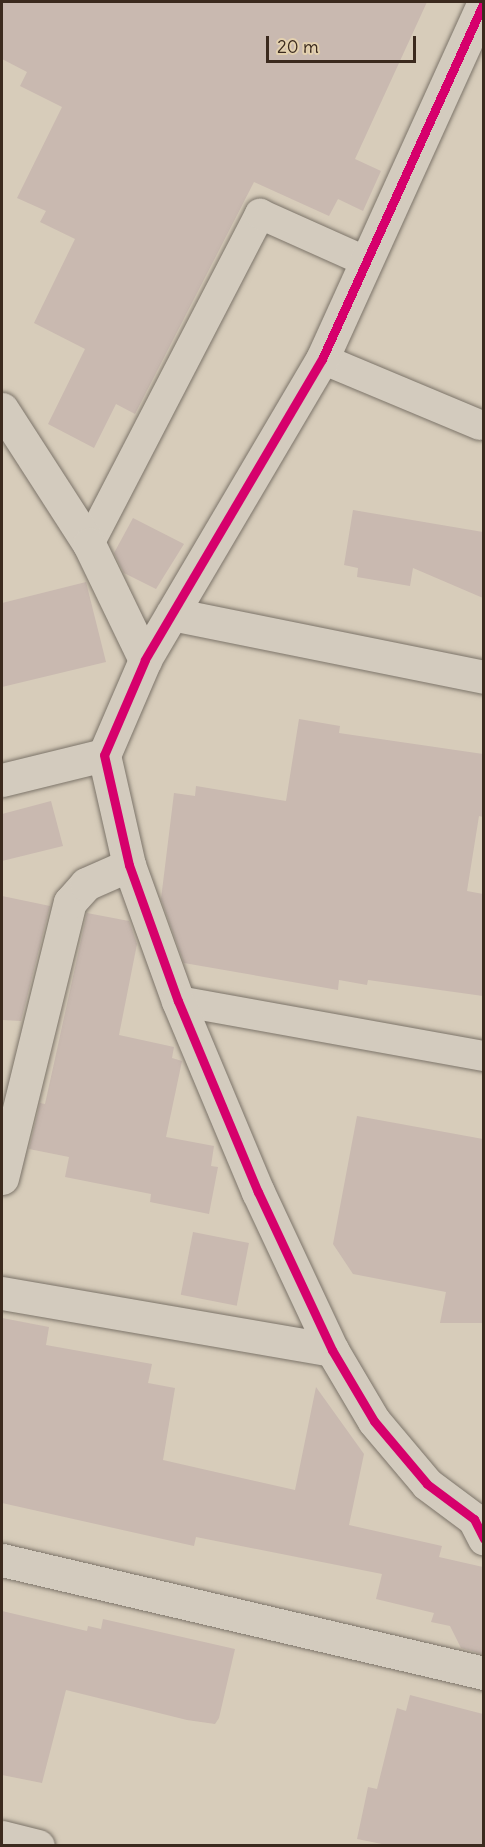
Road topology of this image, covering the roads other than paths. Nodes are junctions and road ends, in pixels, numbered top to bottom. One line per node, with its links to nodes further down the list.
1 (483, 2): 2 (street)
2 (474, 43): 3 (street)
3 (365, 261): 4 (street); 7 (lane)
4 (322, 359): 6 (lane); 8 (street)
5 (2, 409): 7 (street)
6 (480, 425)
7 (89, 544): 9 (street)
8 (172, 614): 9 (street); 10 (street)
9 (145, 660): 11 (street)
10 (483, 677)
11 (104, 755): 12 (street); 13 (street)
12 (2, 780)
13 (129, 865): 14 (street); 16 (street)
14 (178, 1001): 15 (lane); 19 (street)
15 (483, 1056)
16 (16, 1065): 17 (street)
17 (2, 1178)
18 (2, 1293): 19 (street)
19 (332, 1350): 20 (street)
20 (480, 1526)
21 (2, 1560): 22 (street)
22 (483, 1672)
23 (2, 1837): 24 (street)
24 (38, 1845)

